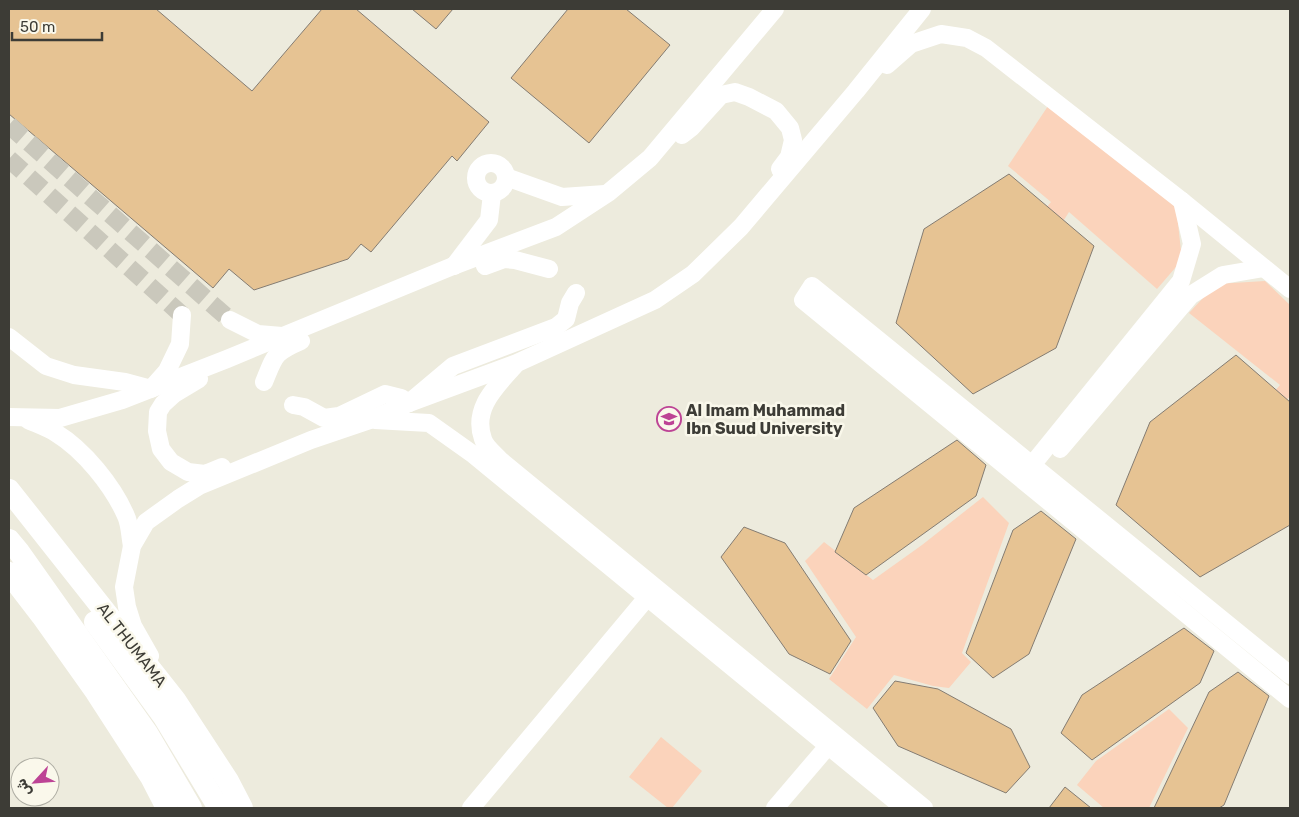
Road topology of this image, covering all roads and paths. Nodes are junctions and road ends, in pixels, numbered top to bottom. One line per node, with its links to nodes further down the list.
1 (775, 9): 4 (street)
2 (922, 9): 3 (street)
3 (856, 91): 8 (street); 9 (street)
4 (650, 158): 6 (street); 9 (street)
5 (506, 177): 6 (street); 7 (street); 7 (street)
6 (608, 193): 10 (street)
7 (492, 194): 10 (street)
8 (1182, 201): 11 (street); 29 (street)
9 (740, 227): 21 (street)
10 (453, 266): 15 (street)
11 (1264, 268): 13 (street); 29 (street)
12 (549, 270): 15 (street)
13 (1290, 290)
14 (576, 293): 24 (street)
15 (370, 301): 18 (street); 22 (street)
16 (182, 315): 23 (street)
17 (230, 320): 18 (street)
18 (285, 336): 20 (street)
19 (9, 338): 23 (street)
20 (227, 359): 23 (street); 28 (street)
21 (517, 363): 24 (street); 35 (street)
22 (264, 382)
23 (151, 389): 26 (street)
24 (409, 403): 25 (street); 27 (street)
25 (293, 405)
26 (17, 418): 33 (street)
27 (370, 420): 28 (street); 35 (street)
28 (311, 440): 33 (street)
29 (1036, 468): 36 (street); 37 (street)
30 (9, 490): 39 (main road, AL THUMAMA)
31 (9, 514): 43 (main road)
32 (9, 540): 42 (main road)
33 (132, 546): 39 (street)
34 (9, 573): 41 (main road)
35 (651, 593): 40 (street); 45 (street); 48 (street)
36 (1287, 672): 37 (street)
37 (1272, 684): 38 (street)
38 (1290, 699)
39 (175, 700): 44 (main road, AL THUMAMA)
40 (828, 746): 46 (street); 47 (street)
41 (167, 808)
42 (191, 808)
43 (219, 808)
44 (242, 808)
45 (471, 808)
46 (775, 808)
47 (904, 808)
48 (924, 808)

